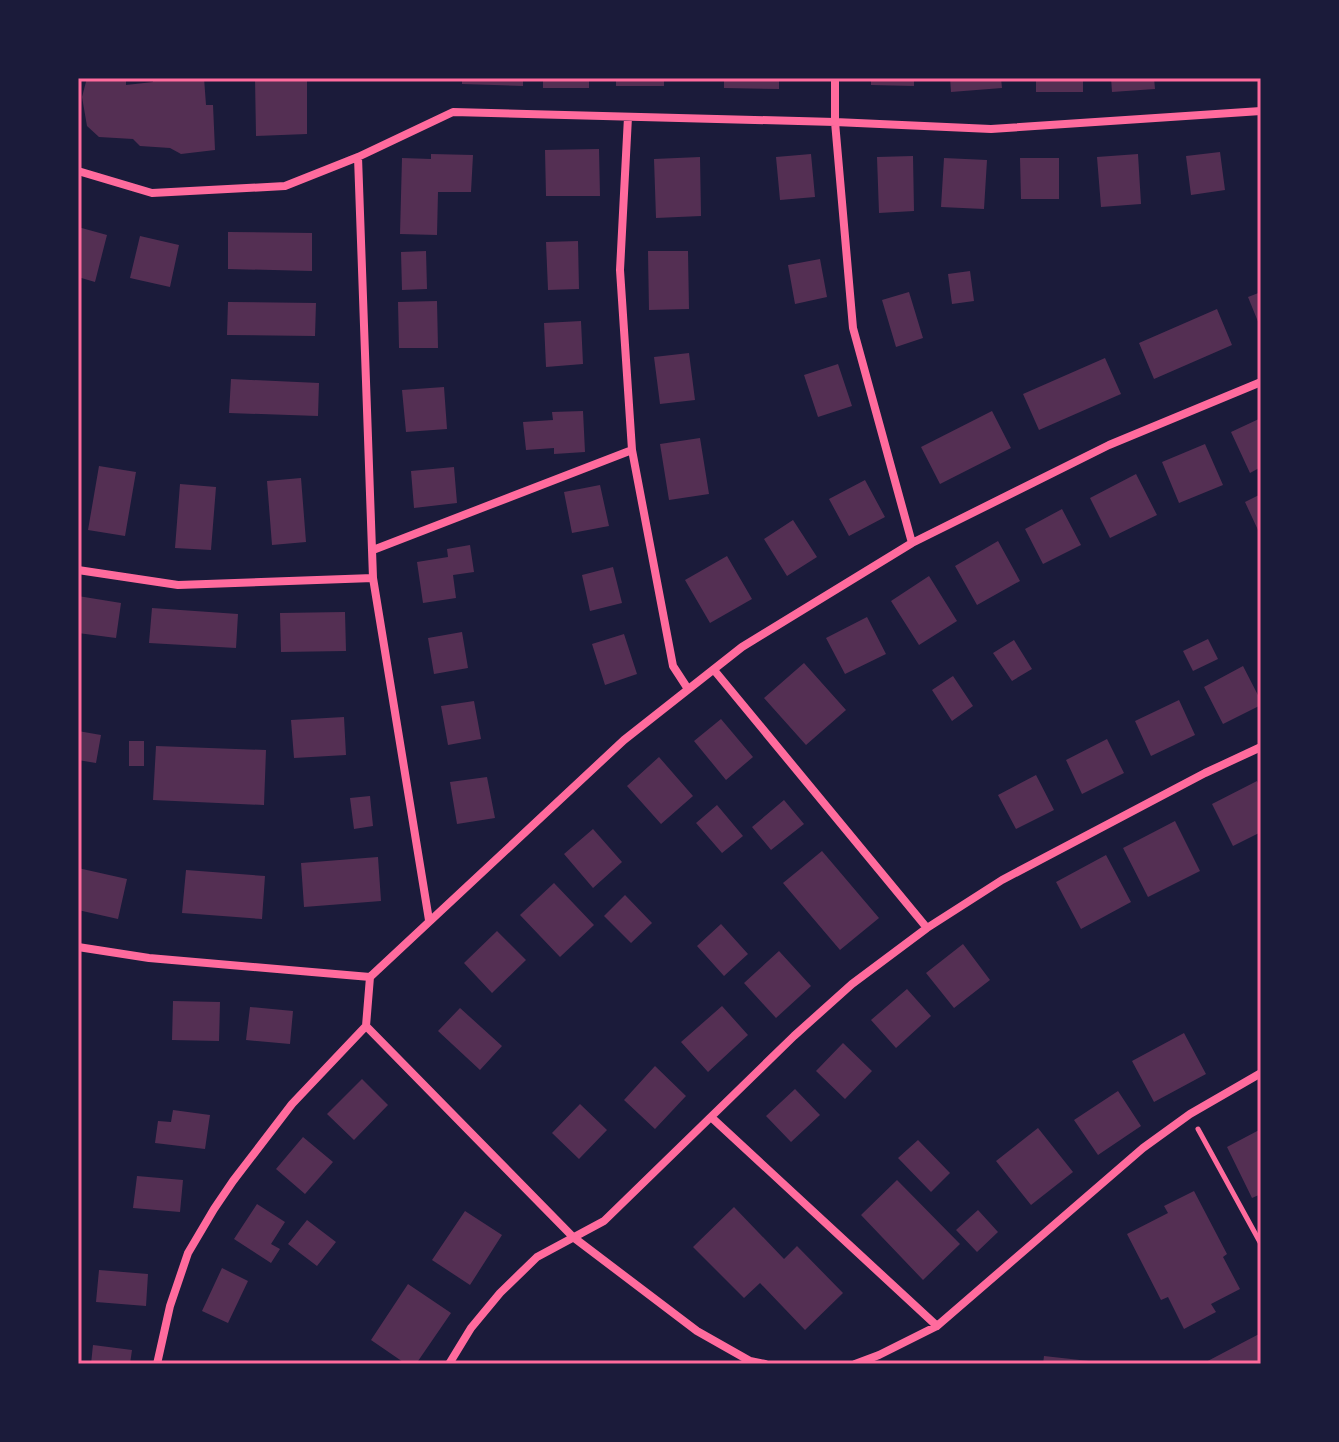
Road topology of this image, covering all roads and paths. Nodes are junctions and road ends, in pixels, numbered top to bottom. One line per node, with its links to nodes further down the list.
1 (835, 78): 4 (street)
2 (1261, 111): 4 (street)
3 (628, 117): 4 (street); 5 (street); 8 (street)
4 (835, 122): 9 (street)
5 (358, 157): 6 (street); 10 (street)
6 (78, 171)
7 (1261, 382): 9 (street)
8 (632, 450): 10 (street); 14 (street)
9 (912, 543): 13 (street)
10 (373, 550): 12 (street)
11 (78, 570): 12 (street)
12 (373, 578): 16 (street)
13 (714, 670): 14 (street); 17 (street)
14 (688, 689): 16 (street)
15 (1261, 747): 17 (street)
16 (429, 920): 19 (street)
17 (927, 928): 23 (street)
18 (78, 947): 19 (street)
19 (370, 977): 20 (street)
20 (366, 1026): 24 (street); 27 (street)
21 (1261, 1073): 22 (street)
22 (1190, 1114): 25 (path); 26 (street)
23 (711, 1117): 24 (street); 26 (street)
24 (573, 1237): 28 (street); 29 (street)
25 (1261, 1244)
26 (937, 1326): 30 (street)
27 (157, 1364)
28 (449, 1364)
29 (765, 1364)
30 (855, 1364)

